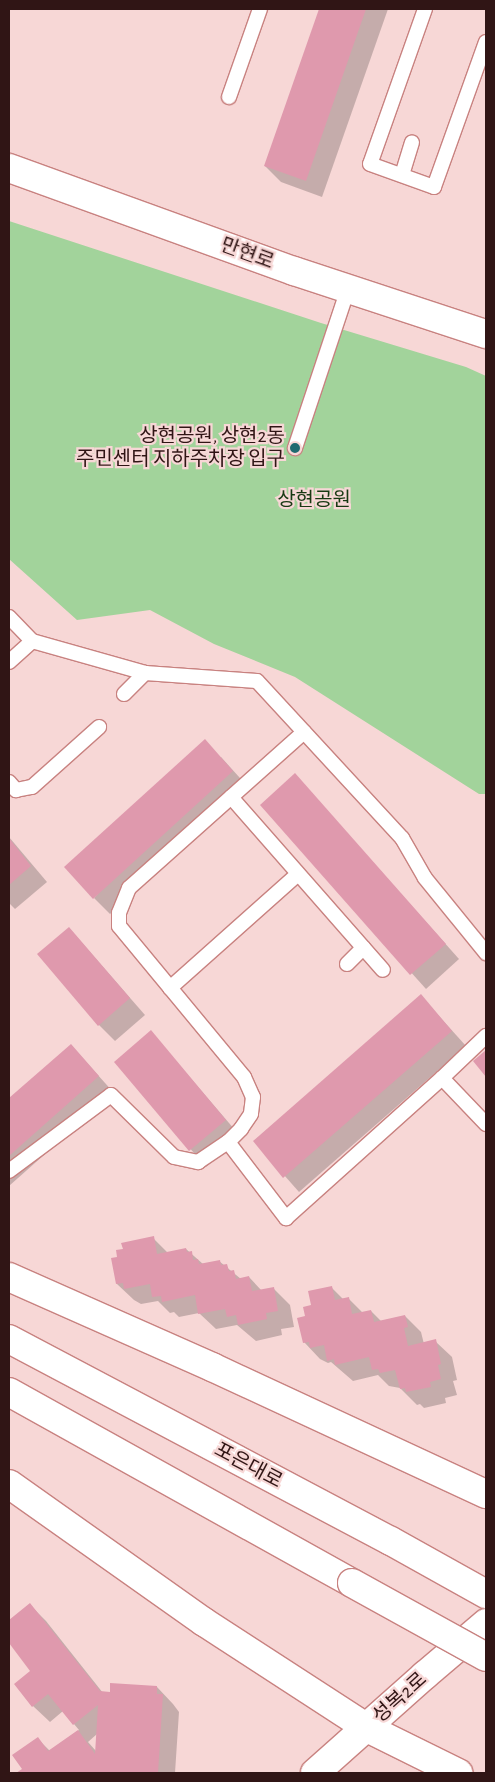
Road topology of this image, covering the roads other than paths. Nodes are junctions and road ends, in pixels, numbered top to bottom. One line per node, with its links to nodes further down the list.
1 (260, 9): 4 (lane)
2 (425, 9): 7 (lane)
3 (486, 42): 7 (lane)
4 (229, 97)
5 (412, 143): 7 (lane)
6 (9, 168): 8 (main road, 만현로)
7 (402, 175)
8 (348, 289): 9 (main road, 만현로); 10 (lane)
9 (486, 334)
10 (295, 448)
11 (9, 617): 12 (lane)
12 (32, 641): 13 (lane); 14 (lane)
13 (9, 662)
14 (145, 673): 15 (lane); 17 (lane)
15 (124, 694)
16 (99, 727): 18 (lane)
17 (304, 732): 19 (lane); 22 (lane)
18 (9, 782)
19 (231, 797): 20 (lane); 25 (lane)
20 (298, 874): 21 (lane); 25 (lane)
21 (363, 948): 23 (lane); 24 (lane)
22 (486, 953)
23 (347, 964)
24 (383, 970)
25 (170, 988): 29 (lane)
26 (486, 1036): 27 (lane)
27 (442, 1078): 28 (lane); 29 (lane)
28 (486, 1124)
29 (228, 1142): 30 (lane)
30 (9, 1171)
31 (9, 1277): 35 (main road)
32 (9, 1339): 36 (main road, 포은대로)
33 (9, 1392): 38 (main road, bridge)
34 (9, 1484): 39 (main road)
35 (486, 1494)
36 (486, 1594)
37 (486, 1623): 39 (main road, 성복2로)
38 (486, 1657)
39 (367, 1728): 40 (main road, 성복2로); 41 (main road)
40 (315, 1773)
41 (458, 1773)

